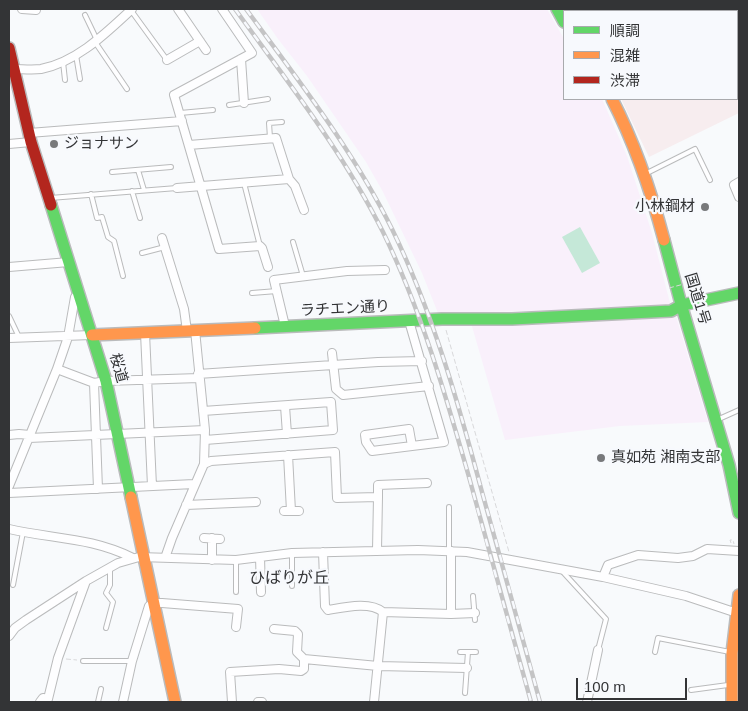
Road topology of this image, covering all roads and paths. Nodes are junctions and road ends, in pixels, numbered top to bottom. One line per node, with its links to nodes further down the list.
1 (22, 9): 2 (street)
2 (36, 9)
3 (131, 9): 9 (street); 15 (lane)
4 (178, 9): 10 (street)
5 (222, 9): 14 (street)
6 (557, 9): 8 (main road)
7 (85, 15): 9 (lane)
8 (563, 20)
9 (96, 41): 13 (street); 20 (lane)
10 (200, 41): 12 (street); 15 (street)
11 (9, 48): 17 (main road, 桜道)
12 (206, 50)
13 (76, 55): 16 (street); 18 (lane)
14 (241, 59): 23 (street); 26 (street)
15 (167, 60)
16 (62, 62): 17 (street); 19 (lane)
17 (11, 66): 28 (main road, 桜道)
18 (80, 79)
19 (65, 80)
20 (127, 88)
21 (268, 99): 23 (lane)
22 (612, 100): 35 (main road, 国道1号)
23 (244, 103): 24 (lane)
24 (229, 105)
25 (213, 110): 26 (lane)
26 (181, 117): 28 (street); 31 (street)
27 (282, 122): 29 (lane)
28 (30, 137): 30 (street); 46 (main road, 桜道)
29 (270, 138): 31 (street); 36 (street)
30 (9, 144)
31 (189, 145): 40 (street)
32 (171, 167): 33 (lane)
33 (138, 170): 34 (lane); 42 (lane)
34 (112, 172)
35 (644, 174): 37 (lane); 66 (main road, 国道1号)
36 (289, 179): 39 (street); 47 (street)
37 (710, 180)
38 (739, 182): 45 (street)
39 (244, 183): 40 (street); 51 (lane)
40 (201, 186): 41 (street); 51 (street)
41 (177, 188): 42 (lane)
42 (144, 190): 43 (lane)
43 (132, 191): 44 (lane); 48 (lane)
44 (91, 194): 46 (lane); 58 (lane)
45 (739, 197)
46 (48, 198): 54 (main road, 桜道)
47 (304, 210)
48 (140, 218)
49 (162, 238): 52 (street)
50 (293, 242): 59 (lane)
51 (260, 246): 56 (street)
52 (165, 247): 53 (lane); 71 (street)
53 (142, 253)
54 (69, 262): 55 (street); 63 (main road, 桜道)
55 (9, 267)
56 (268, 267)
57 (385, 270): 59 (street)
58 (123, 276)
59 (303, 276): 62 (street)
60 (684, 284): 61 (path, bridge)
61 (669, 288)
62 (277, 291): 64 (lane); 70 (street)
63 (79, 293): 73 (main road, 桜道); 74 (street)
64 (252, 293)
65 (739, 293): 66 (main road, ラチエン通り)
66 (682, 305): 68 (main road, ラチエン通り); 89 (main road, 国道1号)
67 (9, 316): 76 (lane)
68 (442, 319): 69 (main road, ラチエン通り); 128 (path)
69 (410, 321): 70 (main road, ラチエン通り); 78 (street)
70 (285, 326): 71 (main road, ラチエン通り)
71 (191, 330): 72 (main road, ラチエン通り); 81 (street)
72 (145, 333): 73 (main road, ラチエン通り); 82 (street)
73 (92, 335): 74 (street, ラチエン通り); 83 (main road, 桜道)
74 (68, 337): 76 (street, ラチエン通り); 80 (street)
75 (9, 338): 76 (street, ラチエン通り)
76 (19, 338)
77 (332, 353): 79 (street)
78 (422, 361): 79 (street); 85 (street)
79 (333, 365): 81 (street); 85 (street)
80 (58, 369): 84 (street); 96 (street)
81 (199, 376): 82 (street); 88 (street)
82 (147, 379): 83 (street); 91 (street)
83 (106, 381): 84 (street); 92 (main road, 桜道)
84 (94, 383): 95 (street)
85 (429, 386): 98 (street)
86 (285, 406): 88 (street); 93 (street); 93 (street)
87 (739, 410): 89 (lane)
88 (203, 411): 90 (street)
89 (717, 420): 113 (main road, 国道1号)
90 (205, 430): 91 (street); 97 (street)
91 (149, 432): 92 (street); 104 (street)
92 (118, 434): 95 (street); 105 (main road, 桜道)
93 (287, 434): 97 (street)
94 (9, 435): 96 (street)
95 (96, 435): 96 (street); 106 (street)
96 (30, 436): 103 (street)
97 (205, 440): 100 (street)
98 (412, 446): 98 (street)
99 (288, 455): 100 (street); 108 (street); 112 (street)
100 (204, 464): 102 (street)
101 (428, 483): 108 (street)
102 (194, 484): 104 (street); 110 (street)
103 (9, 486)
104 (152, 486): 105 (street)
105 (130, 488): 106 (street); 122 (main road, 桜道)
106 (98, 489): 107 (street)
107 (9, 493)
108 (378, 497): 117 (street)
109 (255, 502): 110 (street)
110 (186, 505): 125 (street)
111 (449, 507): 118 (lane)
112 (292, 511)
113 (739, 513)
114 (9, 529): 115 (street)
115 (23, 532): 124 (street); 133 (lane)
116 (212, 538): 126 (street)
117 (377, 550): 118 (street); 120 (street)
118 (450, 551): 128 (street); 141 (street)
119 (739, 551): 131 (street)
120 (323, 552): 121 (street); 140 (street)
121 (292, 553): 123 (street); 134 (lane)
122 (145, 557): 124 (street); 125 (street); 139 (main road, 桜道)
123 (260, 557): 127 (street); 136 (street)
124 (132, 558): 129 (street)
125 (165, 558): 126 (street)
126 (212, 560): 127 (street)
127 (236, 560): 135 (lane)
128 (511, 560): 130 (street)
129 (110, 567): 132 (street); 145 (lane)
130 (560, 569): 131 (street); 148 (lane)
131 (603, 577): 143 (street)
132 (86, 581): 147 (street); 154 (street)
133 (13, 584)
134 (292, 586)
135 (236, 592)
136 (261, 592)
137 (739, 595): 143 (main road)
138 (473, 596): 142 (lane)
139 (154, 603): 144 (street); 157 (street); 167 (main road, 桜道)
140 (384, 612): 141 (street); 158 (street)
141 (451, 614): 142 (street)
142 (475, 616)
143 (737, 620): 153 (main road)
144 (236, 627)
145 (106, 628)
146 (274, 629): 155 (street)
147 (9, 636)
148 (598, 650): 172 (street)
149 (460, 652): 150 (lane)
150 (468, 652): 151 (lane); 159 (lane)
151 (476, 652)
152 (655, 652): 153 (lane)
153 (732, 653): 160 (main road)
154 (58, 658): 156 (path); 164 (street)
155 (304, 659): 158 (street); 168 (street)
156 (83, 661): 157 (lane)
157 (132, 662): 166 (street)
158 (378, 666): 159 (street); 171 (street)
159 (467, 668): 163 (lane)
160 (732, 685): 162 (lane); 173 (main road)
161 (101, 689): 165 (lane)
162 (691, 690)
163 (465, 693)
164 (40, 702)
165 (98, 702)
166 (123, 702)
167 (175, 702)
168 (232, 702)
169 (258, 702): 170 (street)
170 (262, 702)
171 (374, 702)
172 (587, 702)
173 (732, 702)

